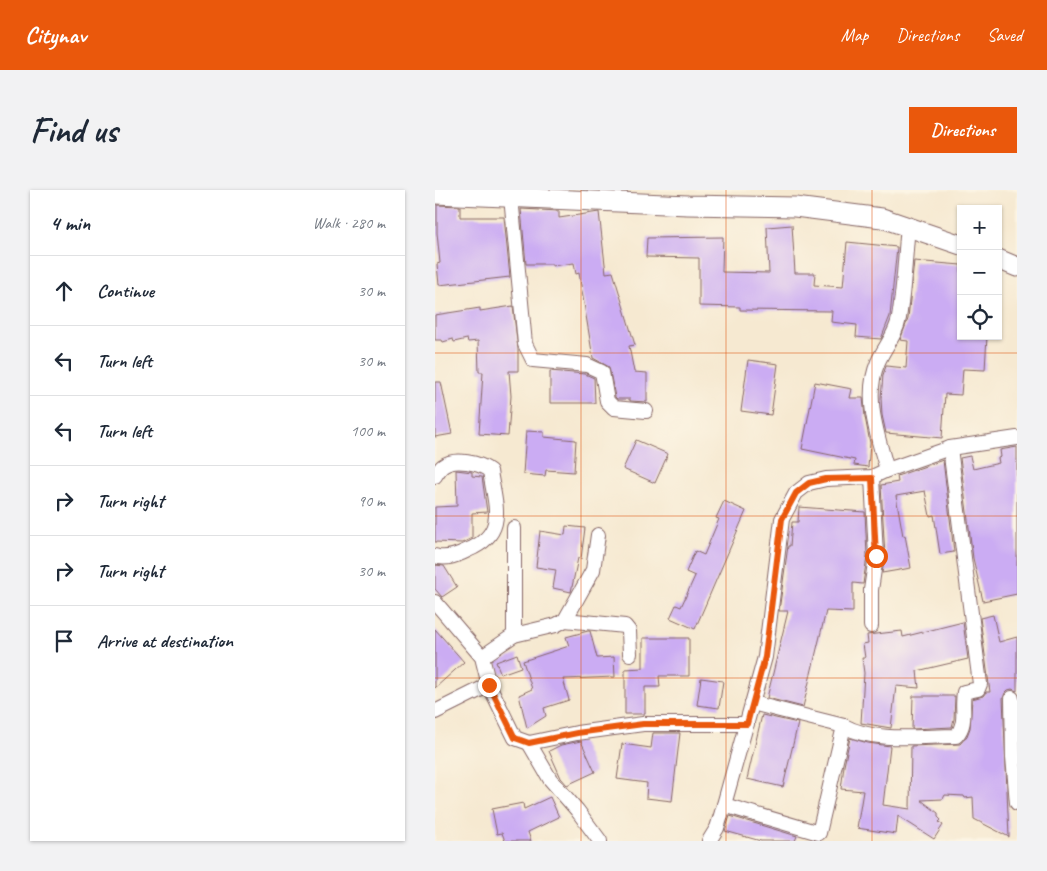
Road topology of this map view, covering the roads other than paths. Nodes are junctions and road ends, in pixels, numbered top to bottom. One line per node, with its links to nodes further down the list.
1 (435, 194): 2 (street)
2 (511, 197): 3 (street); 7 (street)
3 (908, 226): 4 (street); 10 (street)
4 (957, 244)
5 (1002, 261): 6 (street)
6 (1017, 267)
7 (646, 411)
8 (1017, 438): 9 (street)
9 (950, 448): 10 (street); 27 (street)
10 (887, 470): 12 (street)
11 (435, 476): 15 (street)
12 (872, 478): 18 (street); 24 (street)
13 (515, 528): 19 (street)
14 (598, 535): 17 (street)
15 (435, 556)
16 (435, 602): 21 (street)
17 (565, 620): 19 (street); 20 (street)
18 (871, 626)
19 (514, 635): 21 (street)
20 (630, 654)
21 (482, 657): 22 (street)
22 (489, 685): 25 (street); 28 (street)
23 (1012, 698): 29 (street)
24 (752, 703): 26 (street); 27 (street)
25 (435, 712)
26 (747, 724): 28 (street); 30 (street)
27 (844, 726): 30 (street)
28 (529, 743): 31 (street)
29 (1017, 803)
30 (724, 805): 32 (street)
31 (600, 841)
32 (709, 841)

